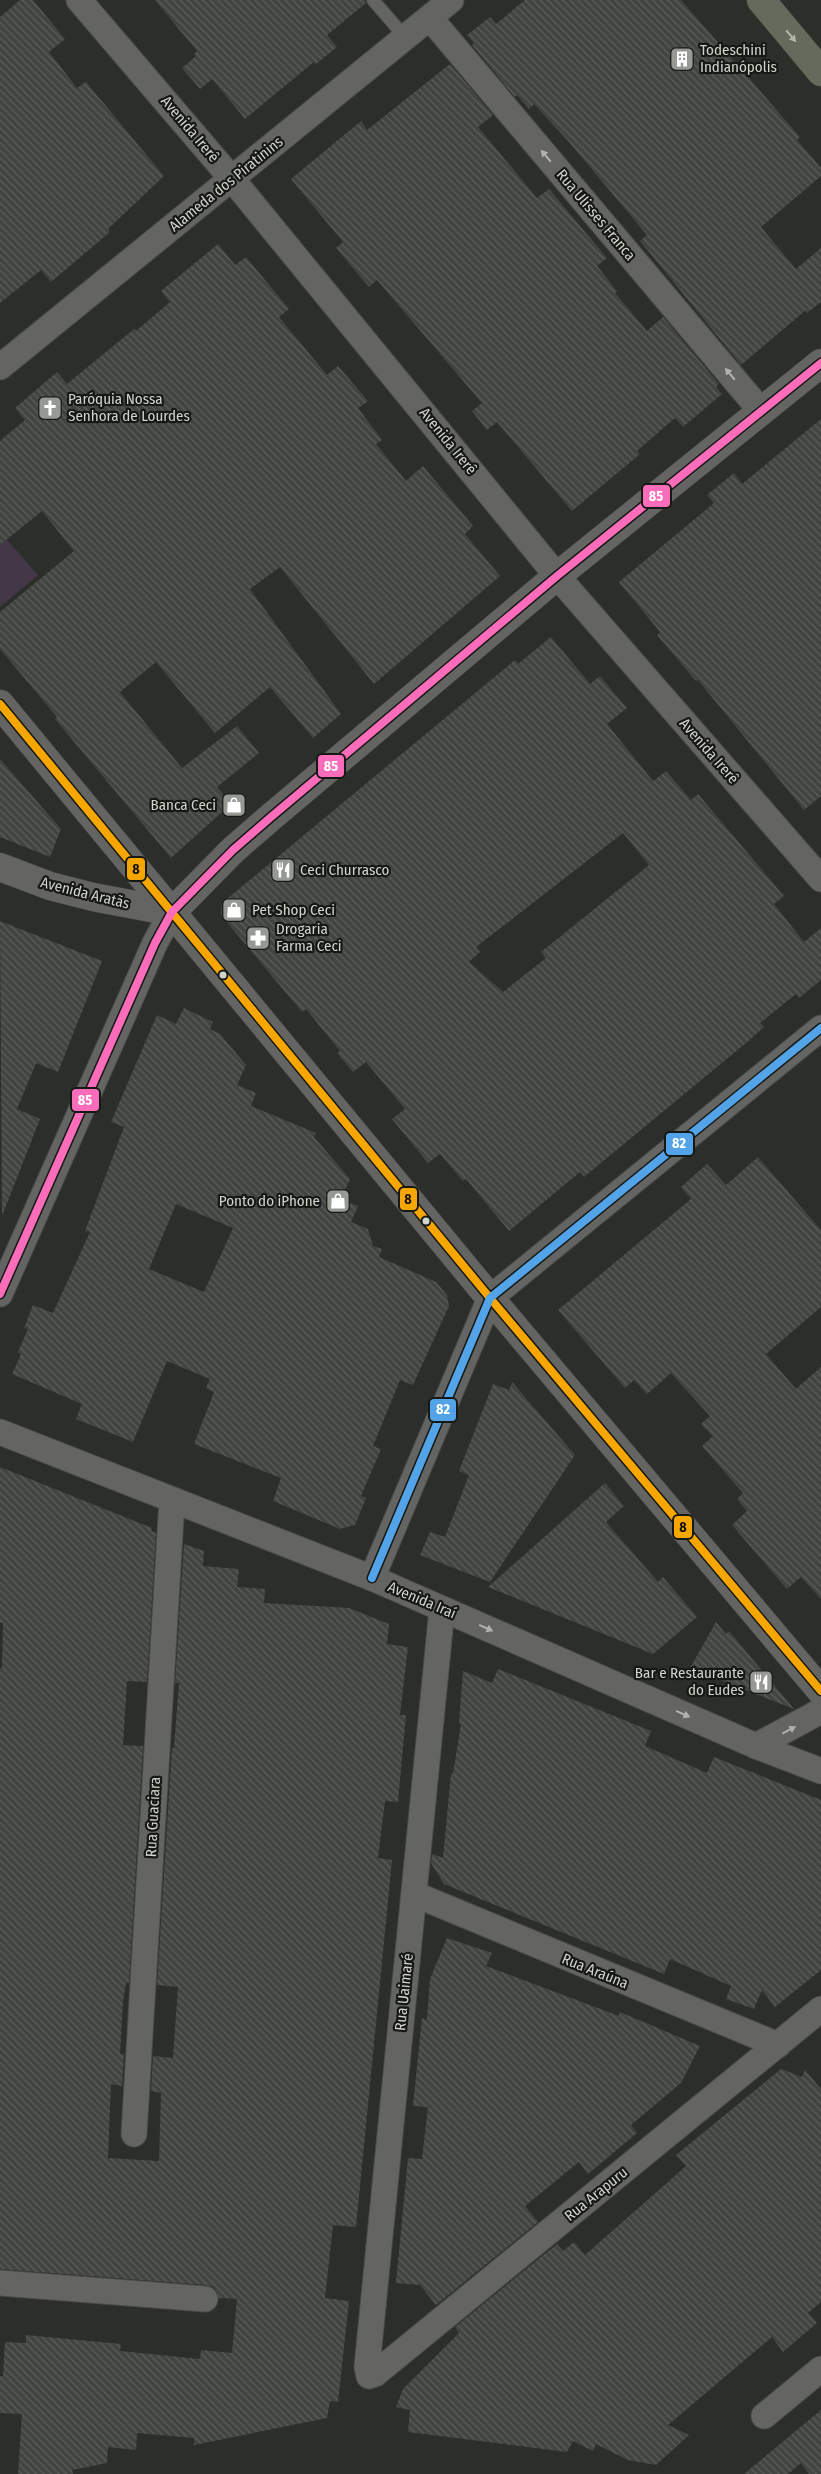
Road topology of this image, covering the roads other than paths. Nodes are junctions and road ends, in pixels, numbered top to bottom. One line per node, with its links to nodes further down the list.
1 (79, 0): 8 (street, Avenida Irerê)
2 (373, 0): 6 (lane)
3 (451, 0): 5 (street, Alameda dos Piratinins)
4 (761, 0): 7 (main road, one-way to 7)
5 (430, 18): 6 (street, Alameda dos Piratinins); 11 (street, Rua Ulisses Franca, one-way to 5)
6 (406, 37): 8 (street, Alameda dos Piratinins)
7 (821, 72)
8 (232, 179): 10 (street, Alameda dos Piratinins); 12 (street, Avenida Irerê)
9 (821, 363): 11 (street)
10 (0, 367)
11 (761, 411): 12 (street)
12 (558, 576): 15 (street, Avenida Irerê); 16 (street)
13 (0, 704): 16 (street)
14 (0, 867): 16 (street, Avenida Aratãs)
15 (821, 879)
16 (172, 912): 18 (street); 19 (street)
17 (821, 1028): 19 (street)
18 (0, 1294)
19 (490, 1298): 22 (street); 24 (street)
20 (0, 1432): 21 (street, Avenida Iraí)
21 (172, 1500): 22 (street, Avenida Iraí); 31 (street, Rua Guaciara)
22 (372, 1578): 23 (street, Avenida Iraí)
23 (442, 1608): 26 (street, Avenida Iraí, one-way to 26); 28 (street, Rua Uaimaré)
24 (821, 1691)
25 (821, 1711): 26 (street, one-way to 25)
26 (756, 1746): 27 (street, Avenida Iraí)
27 (821, 1771)
28 (414, 1894): 30 (street, Rua Araúna); 35 (street, Rua Uaimaré)
29 (821, 2009): 30 (street, Rua Arapuru)
30 (778, 2045): 35 (street, Rua Arapuru)
31 (134, 2134)
32 (0, 2283): 33 (street)
33 (205, 2299)
34 (821, 2369): 36 (street)
35 (369, 2376)
36 (764, 2416)

